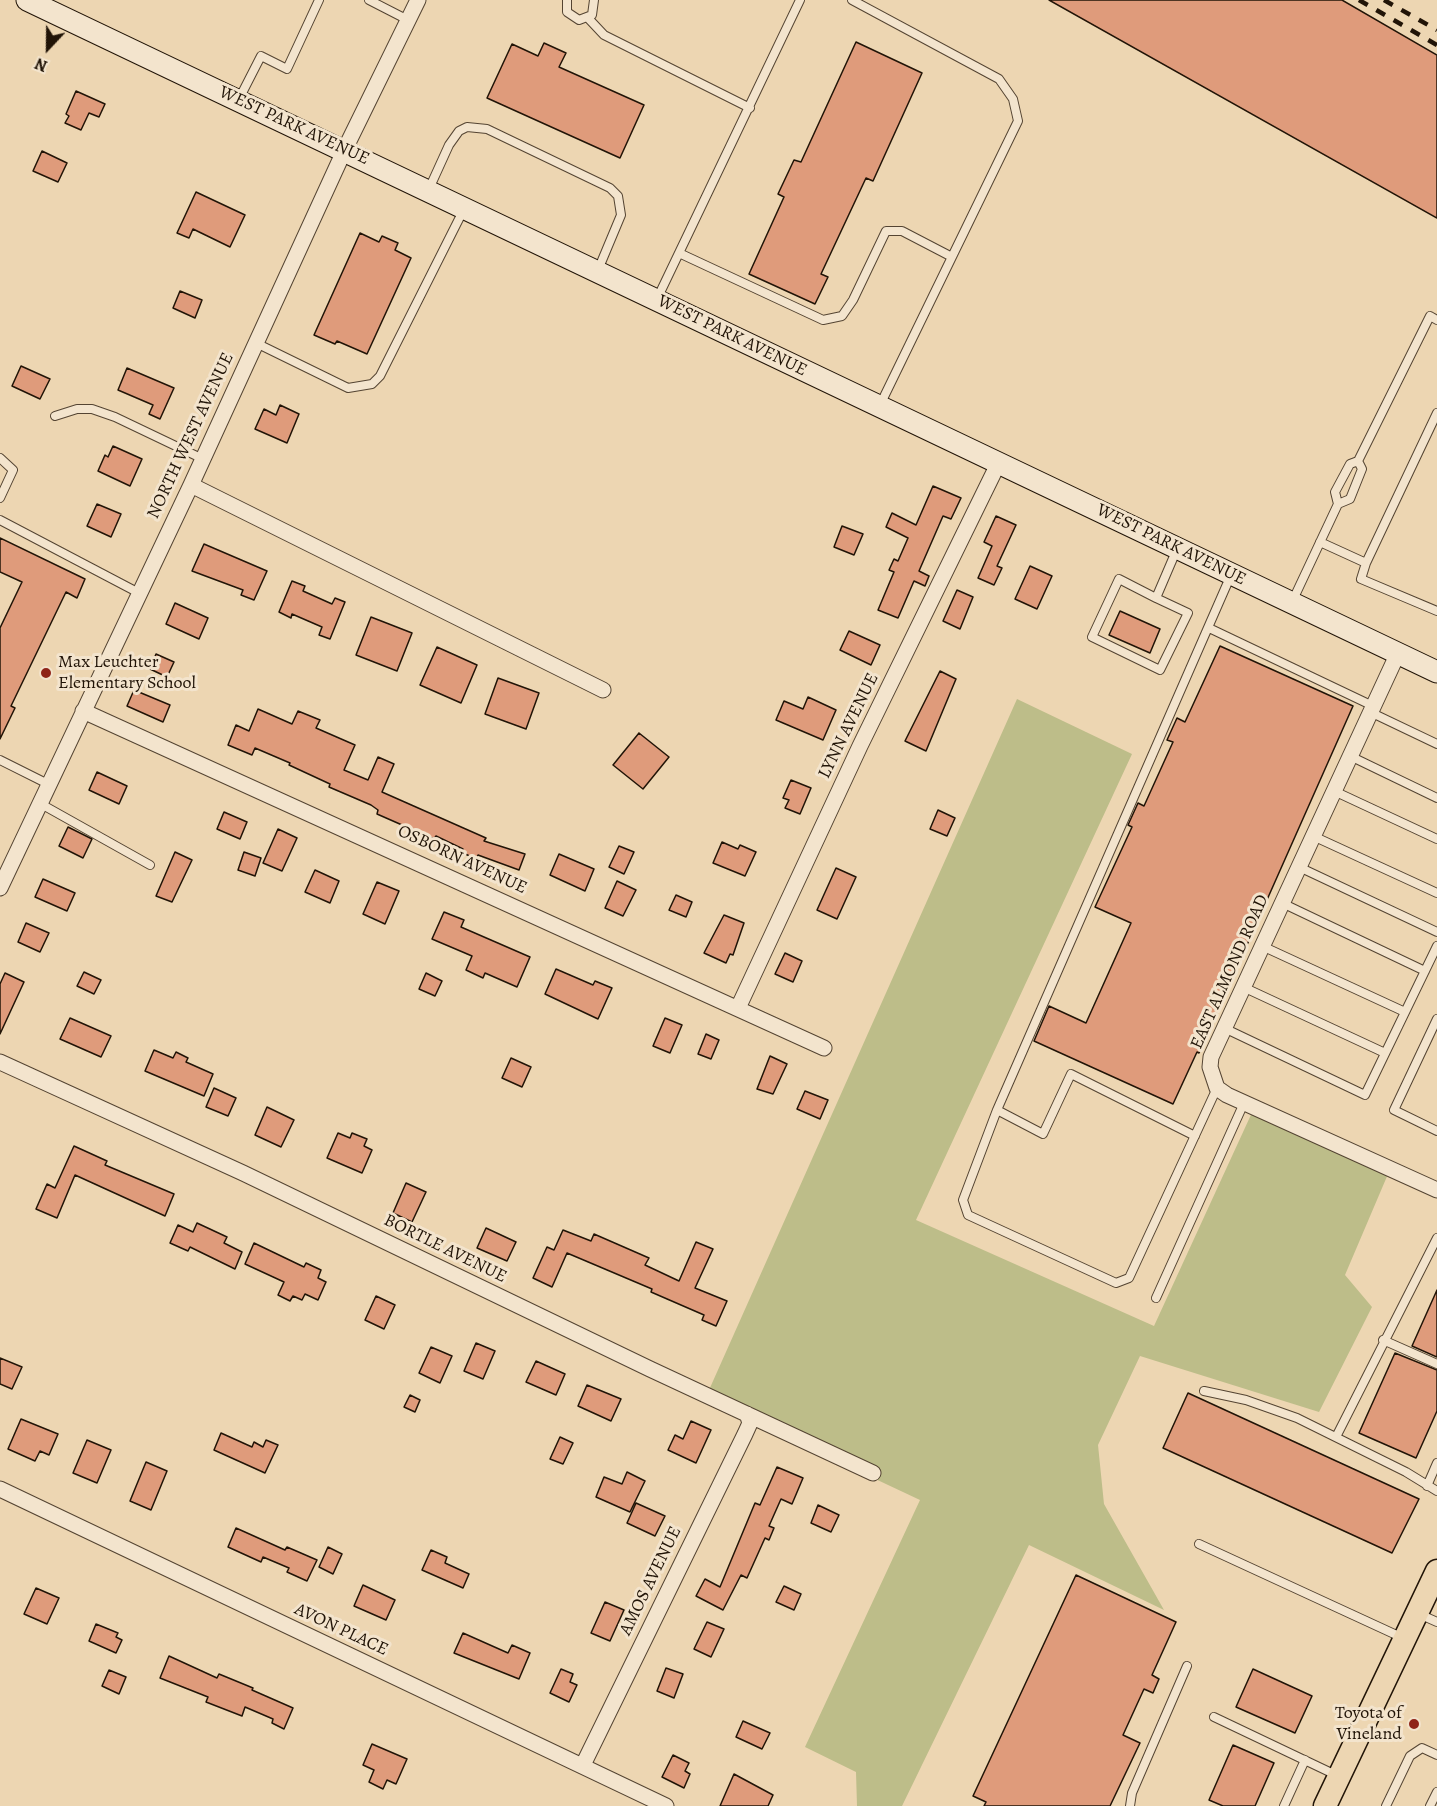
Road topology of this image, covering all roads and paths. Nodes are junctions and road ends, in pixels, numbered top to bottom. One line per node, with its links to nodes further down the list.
1 (27, 0): 11 (main road, WEST PARK AVENUE)
2 (320, 0): 11 (lane)
3 (369, 0): 10 (lane)
4 (418, 0): 10 (street, NORTH WEST AVENUE)
5 (567, 0): 9 (lane)
6 (594, 0): 9 (lane)
7 (800, 0): 12 (lane)
8 (852, 0): 17 (lane)
9 (588, 18): 12 (lane)
10 (408, 20): 13 (street, NORTH WEST AVENUE)
11 (239, 100): 13 (main road, WEST PARK AVENUE)
12 (750, 108): 16 (lane)
13 (345, 149): 14 (main road, WEST PARK AVENUE); 21 (street, NORTH WEST AVENUE)
14 (428, 190): 15 (main road, WEST PARK AVENUE); 18 (lane)
15 (464, 208): 18 (main road, WEST PARK AVENUE); 21 (lane)
16 (679, 253): 17 (lane); 19 (lane)
17 (952, 256): 22 (lane)
18 (598, 272): 19 (main road, WEST PARK AVENUE)
19 (656, 300): 22 (main road, WEST PARK AVENUE)
20 (1437, 320): 27 (lane)
21 (256, 343): 26 (street, NORTH WEST AVENUE)
22 (879, 406): 28 (main road, WEST PARK AVENUE)
23 (1437, 413): 35 (lane)
24 (55, 416): 26 (lane)
25 (0, 458): 30 (lane)
26 (202, 459): 29 (street, NORTH WEST AVENUE)
27 (1358, 461): 31 (lane); 31 (lane)
28 (999, 462): 34 (main road, WEST PARK AVENUE); 66 (street, LYNN AVENUE)
29 (191, 485): 37 (street, NORTH WEST AVENUE); 44 (street)
30 (0, 498)
31 (1338, 504): 33 (lane)
32 (0, 520): 37 (lane)
33 (1320, 542): 35 (lane); 39 (lane)
34 (1178, 548): 36 (main road, WEST PARK AVENUE); 38 (lane)
35 (1366, 563): 40 (lane)
36 (1232, 574): 39 (main road, WEST PARK AVENUE); 41 (lane)
37 (140, 593): 46 (street, NORTH WEST AVENUE)
38 (1156, 598): 38 (lane)
39 (1292, 602): 42 (main road, WEST PARK AVENUE)
40 (1437, 611)
41 (1209, 627): 45 (lane); 75 (lane)
42 (1398, 653): 43 (main road, WEST PARK AVENUE); 45 (street, EAST ALMOND ROAD)
43 (1437, 672)
44 (603, 690)
45 (1372, 709): 47 (lane); 48 (street, EAST ALMOND ROAD)
46 (84, 711): 50 (street, NORTH WEST AVENUE); 66 (street, OSBORN AVENUE)
47 (1437, 744)
48 (1350, 756): 51 (street, EAST ALMOND ROAD); 52 (lane)
49 (0, 760): 50 (lane)
50 (50, 785): 53 (street, NORTH WEST AVENUE)
51 (1334, 791): 54 (street, EAST ALMOND ROAD); 55 (lane)
52 (1437, 798)
53 (40, 804): 56 (lane); 58 (street, NORTH WEST AVENUE)
54 (1313, 836): 57 (street, EAST ALMOND ROAD); 59 (lane)
55 (1437, 839)
56 (150, 865)
57 (1299, 867): 60 (street, EAST ALMOND ROAD); 61 (lane)
58 (0, 888)
59 (1437, 893)
60 (1282, 903): 62 (street, EAST ALMOND ROAD); 64 (lane)
61 (1437, 932)
62 (1262, 946): 65 (street, EAST ALMOND ROAD); 67 (lane)
63 (1437, 946): 64 (lane)
64 (1425, 971): 67 (lane)
65 (1243, 987): 69 (street, EAST ALMOND ROAD); 71 (lane)
66 (738, 1008): 70 (street, OSBORN AVENUE)
67 (1405, 1012): 71 (lane)
68 (1437, 1019): 76 (lane)
69 (1224, 1028): 71 (lane); 73 (street, EAST ALMOND ROAD)
70 (824, 1048)
71 (1385, 1053)
72 (0, 1062): 84 (street, BORTLE AVENUE)
73 (1217, 1088): 74 (street); 77 (lane)
74 (1244, 1103): 78 (street); 80 (lane)
75 (997, 1110): 77 (lane); 77 (lane)
76 (1437, 1131)
77 (1195, 1136)
78 (1437, 1190)
79 (1437, 1240): 81 (lane)
80 (1156, 1298)
81 (1383, 1340): 82 (lane); 85 (lane)
82 (1437, 1364)
83 (1204, 1391): 85 (lane)
84 (747, 1414): 87 (street, BORTLE AVENUE); 99 (street, AMOS AVENUE)
85 (1336, 1437): 88 (lane)
86 (1437, 1462): 88 (lane)
87 (873, 1473)
88 (1427, 1486): 90 (lane)
89 (0, 1489): 99 (street, AVON PLACE)
90 (1437, 1491)
91 (1199, 1544): 94 (lane)
92 (1437, 1571): 93 (main road)
93 (1427, 1617): 94 (main road)
94 (1405, 1639): 100 (main road)
95 (1187, 1666): 103 (lane)
96 (1214, 1717): 98 (lane)
97 (1437, 1755): 106 (lane)
98 (1305, 1760): 100 (lane); 104 (lane)
99 (583, 1765): 102 (street, AVON PLACE)
100 (1339, 1777): 105 (main road)
101 (1437, 1792): 107 (lane)
102 (666, 1806)
103 (1130, 1806)
104 (1284, 1806)
105 (1325, 1806)
106 (1386, 1806)
107 (1430, 1806)

